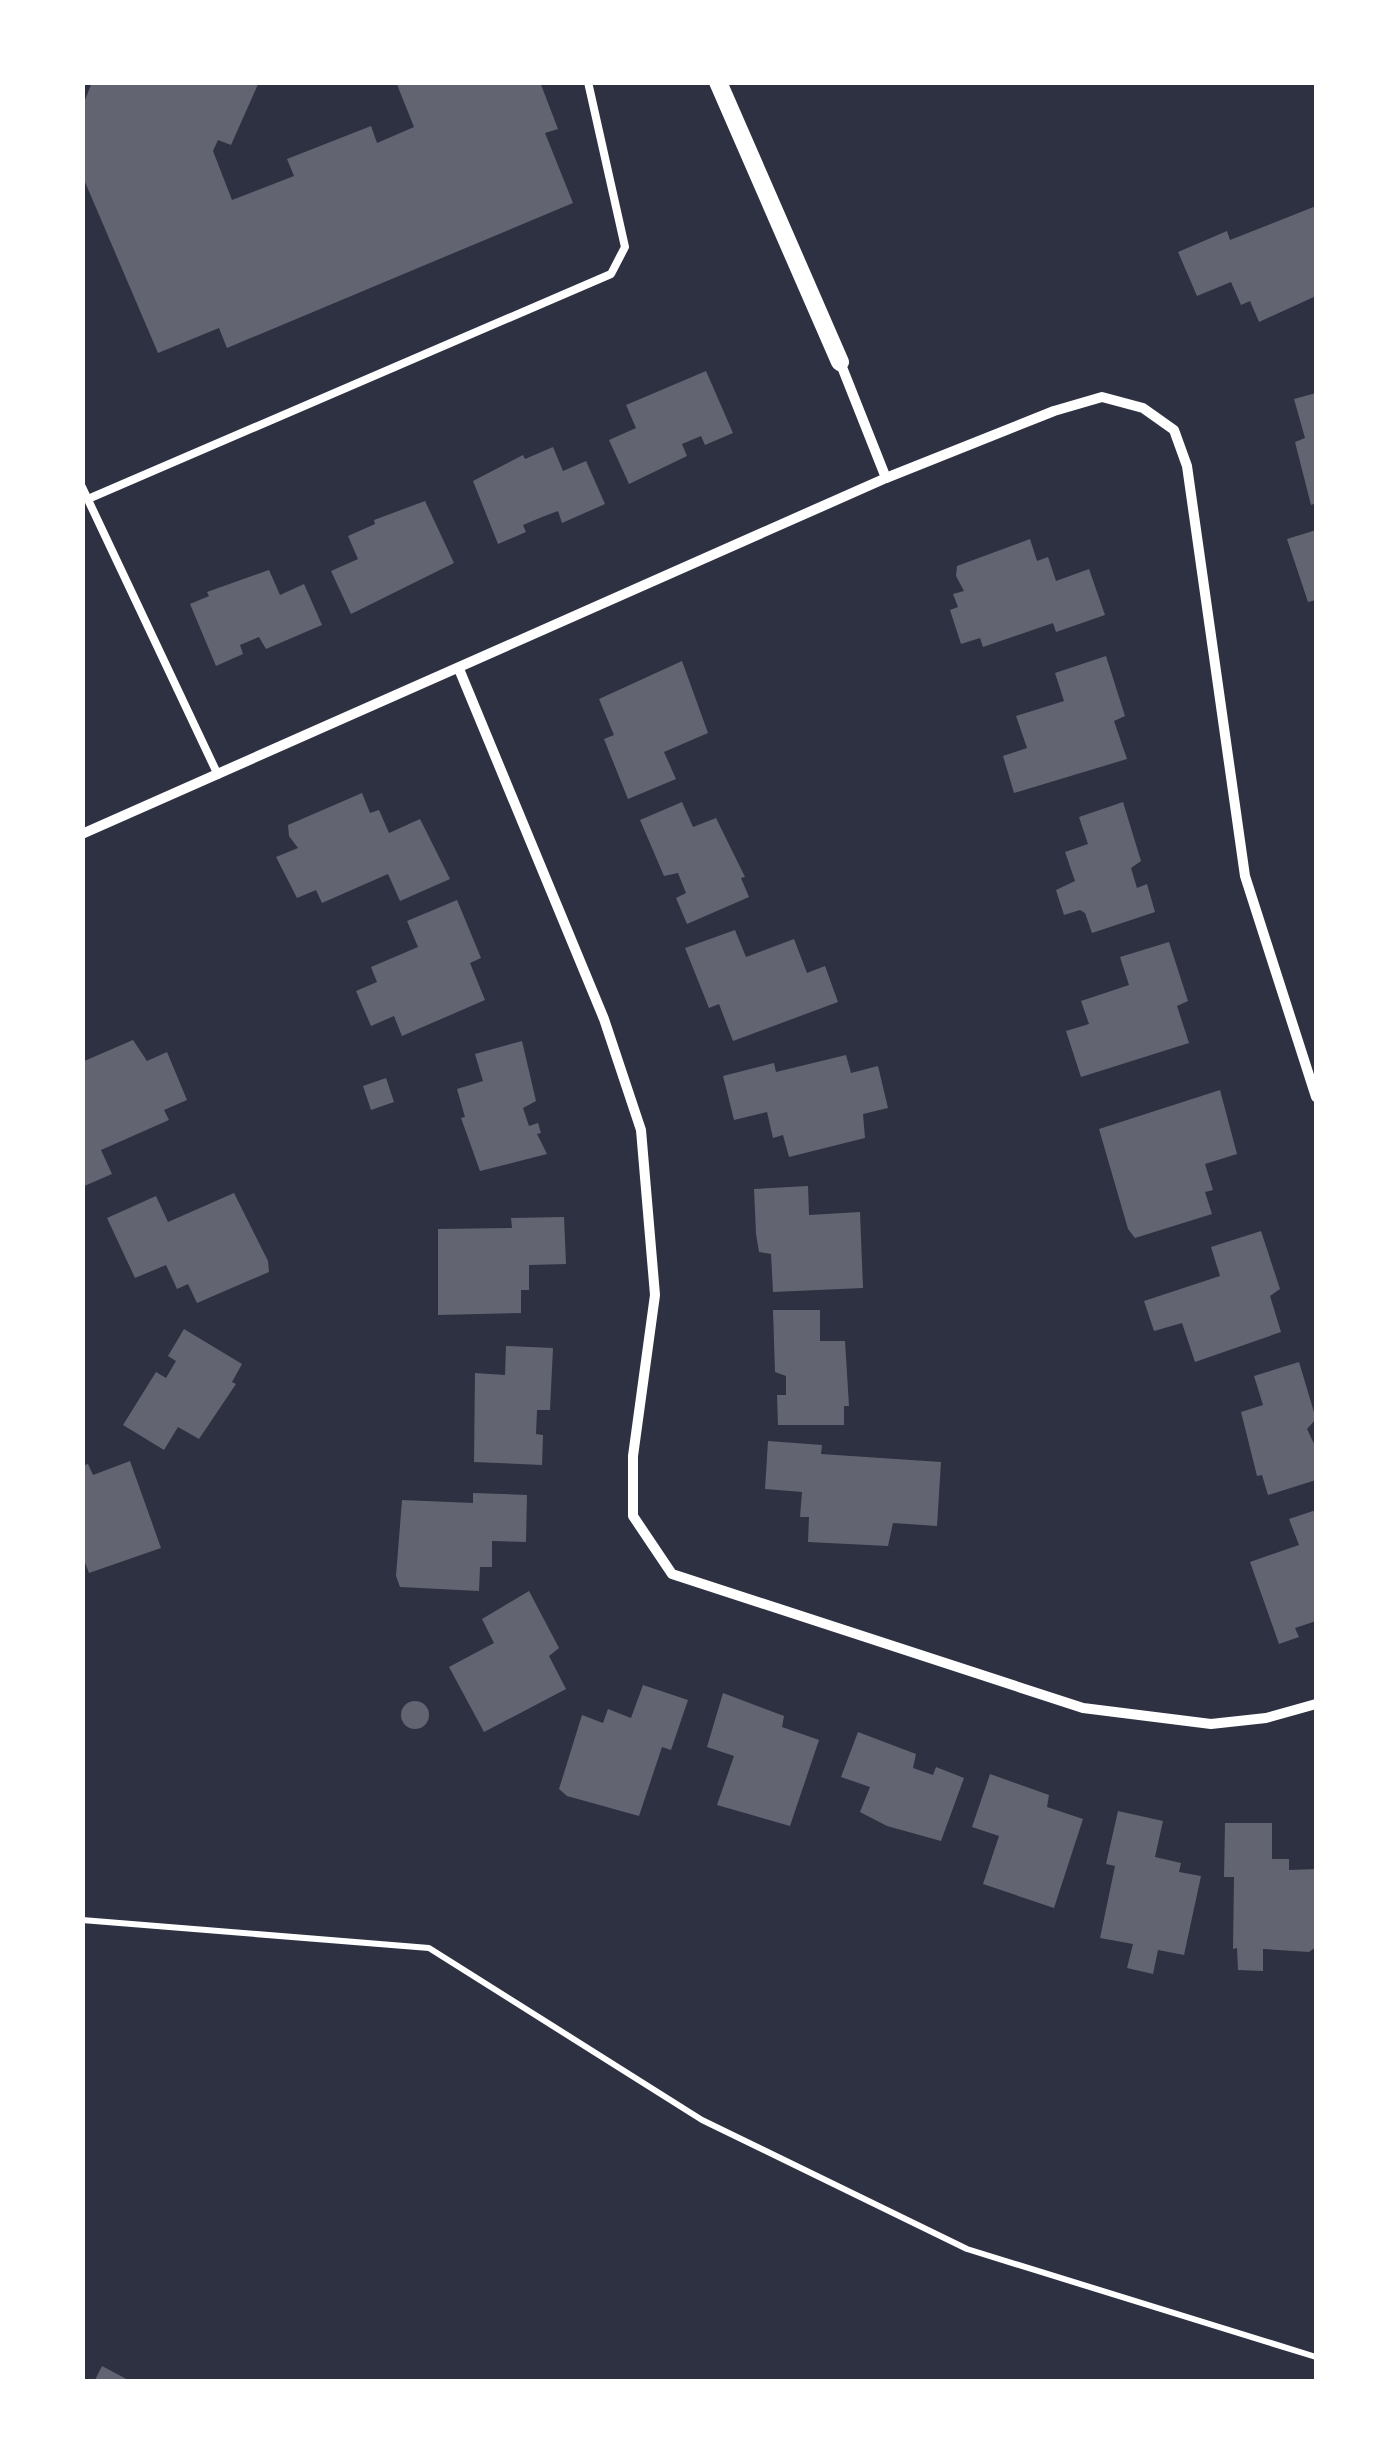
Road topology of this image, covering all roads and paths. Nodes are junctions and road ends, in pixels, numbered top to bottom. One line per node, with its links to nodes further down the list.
1 (588, 82): 6 (lane)
2 (718, 82): 3 (street)
3 (840, 362): 4 (street)
4 (886, 478): 7 (street); 10 (street)
5 (82, 487): 6 (lane)
6 (88, 499): 8 (lane)
7 (459, 670): 8 (street); 11 (street)
8 (218, 775): 9 (street)
9 (82, 834)
10 (1316, 1096)
11 (1316, 1704)
12 (82, 1920): 13 (path)
13 (1316, 2357)

